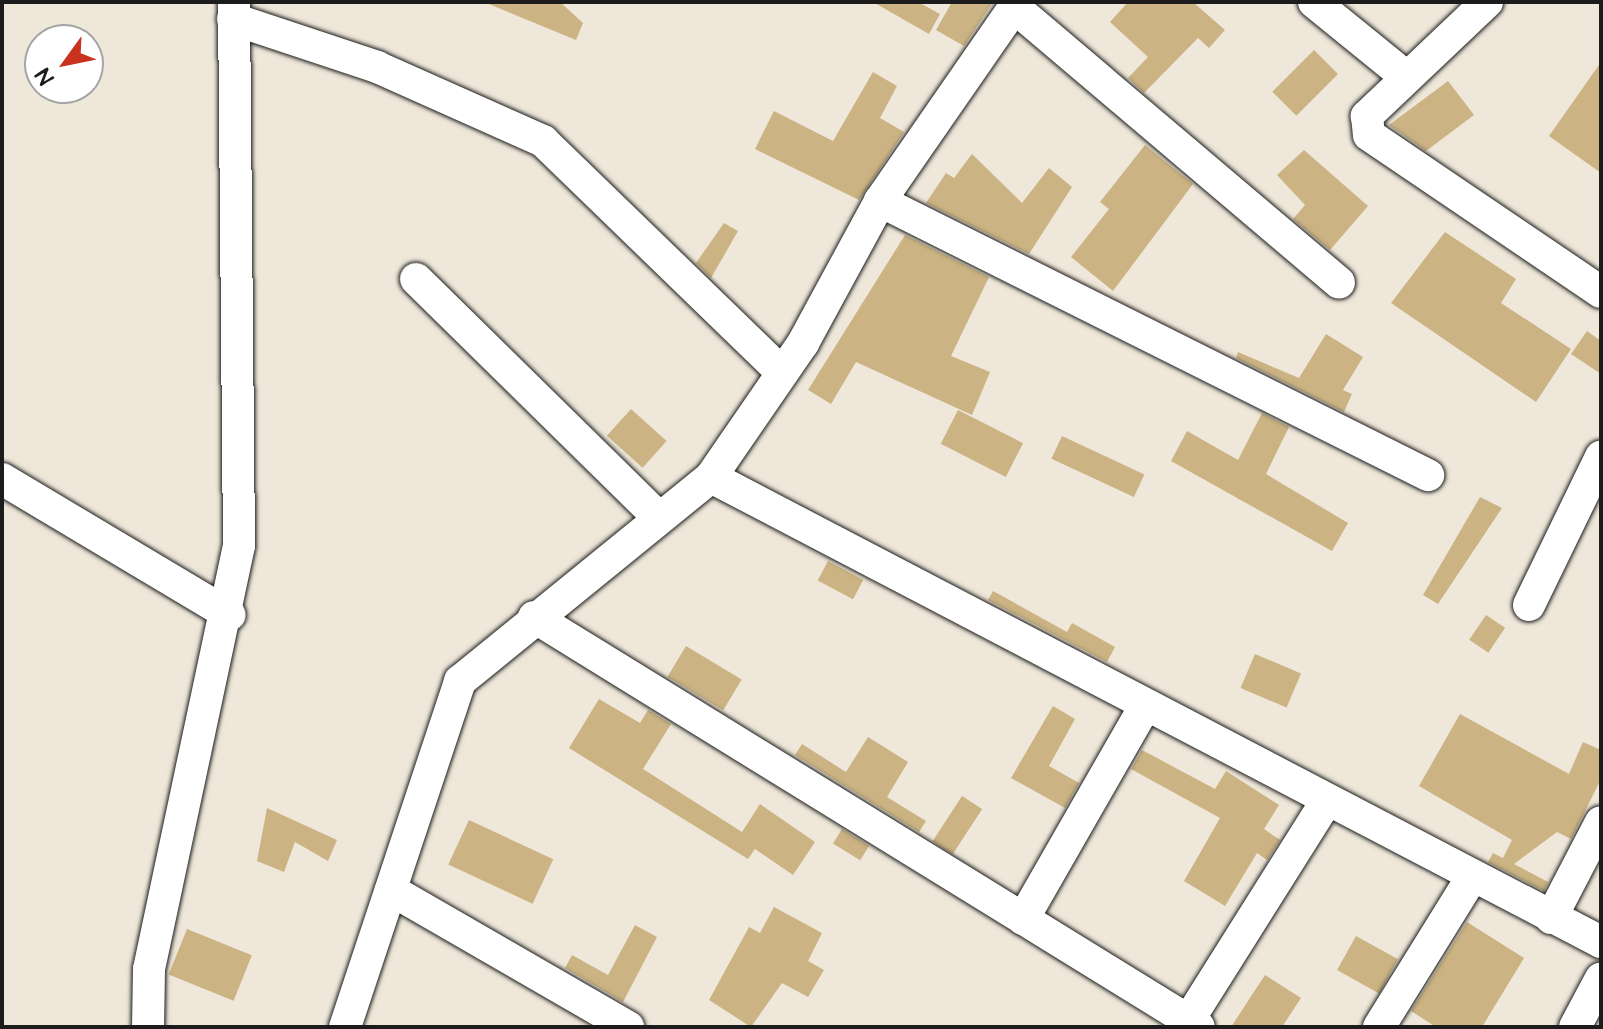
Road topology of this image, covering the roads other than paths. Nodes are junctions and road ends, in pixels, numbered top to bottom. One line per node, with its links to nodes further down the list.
1 (1314, 2): 5 (street)
2 (1487, 2): 5 (street)
3 (1016, 4): 6 (street); 8 (street)
4 (234, 10): 10 (street); 17 (street)
5 (1405, 76): 9 (street)
6 (880, 201): 10 (street); 12 (street)
7 (416, 279): 15 (street)
8 (1339, 283)
9 (1601, 292)
10 (782, 373): 13 (street)
11 (1601, 457): 16 (street)
12 (1428, 475)
13 (711, 477): 15 (street); 19 (street)
14 (2, 479): 17 (street)
15 (659, 518): 18 (street)
16 (1529, 605)
17 (230, 615): 29 (street)
18 (534, 617): 23 (street); 25 (street)
19 (1145, 706): 20 (street); 25 (street)
20 (1326, 802): 22 (street); 28 (street)
21 (1601, 822): 24 (street)
22 (1472, 877): 24 (street); 32 (street)
23 (391, 890): 30 (street); 31 (street)
24 (1551, 918): 26 (street)
25 (1023, 919): 28 (street)
26 (1601, 942)
27 (1601, 978): 33 (street)
28 (1194, 1024)
29 (148, 1027)
30 (345, 1027)
31 (628, 1027)
32 (1379, 1027)
33 (1575, 1027)

